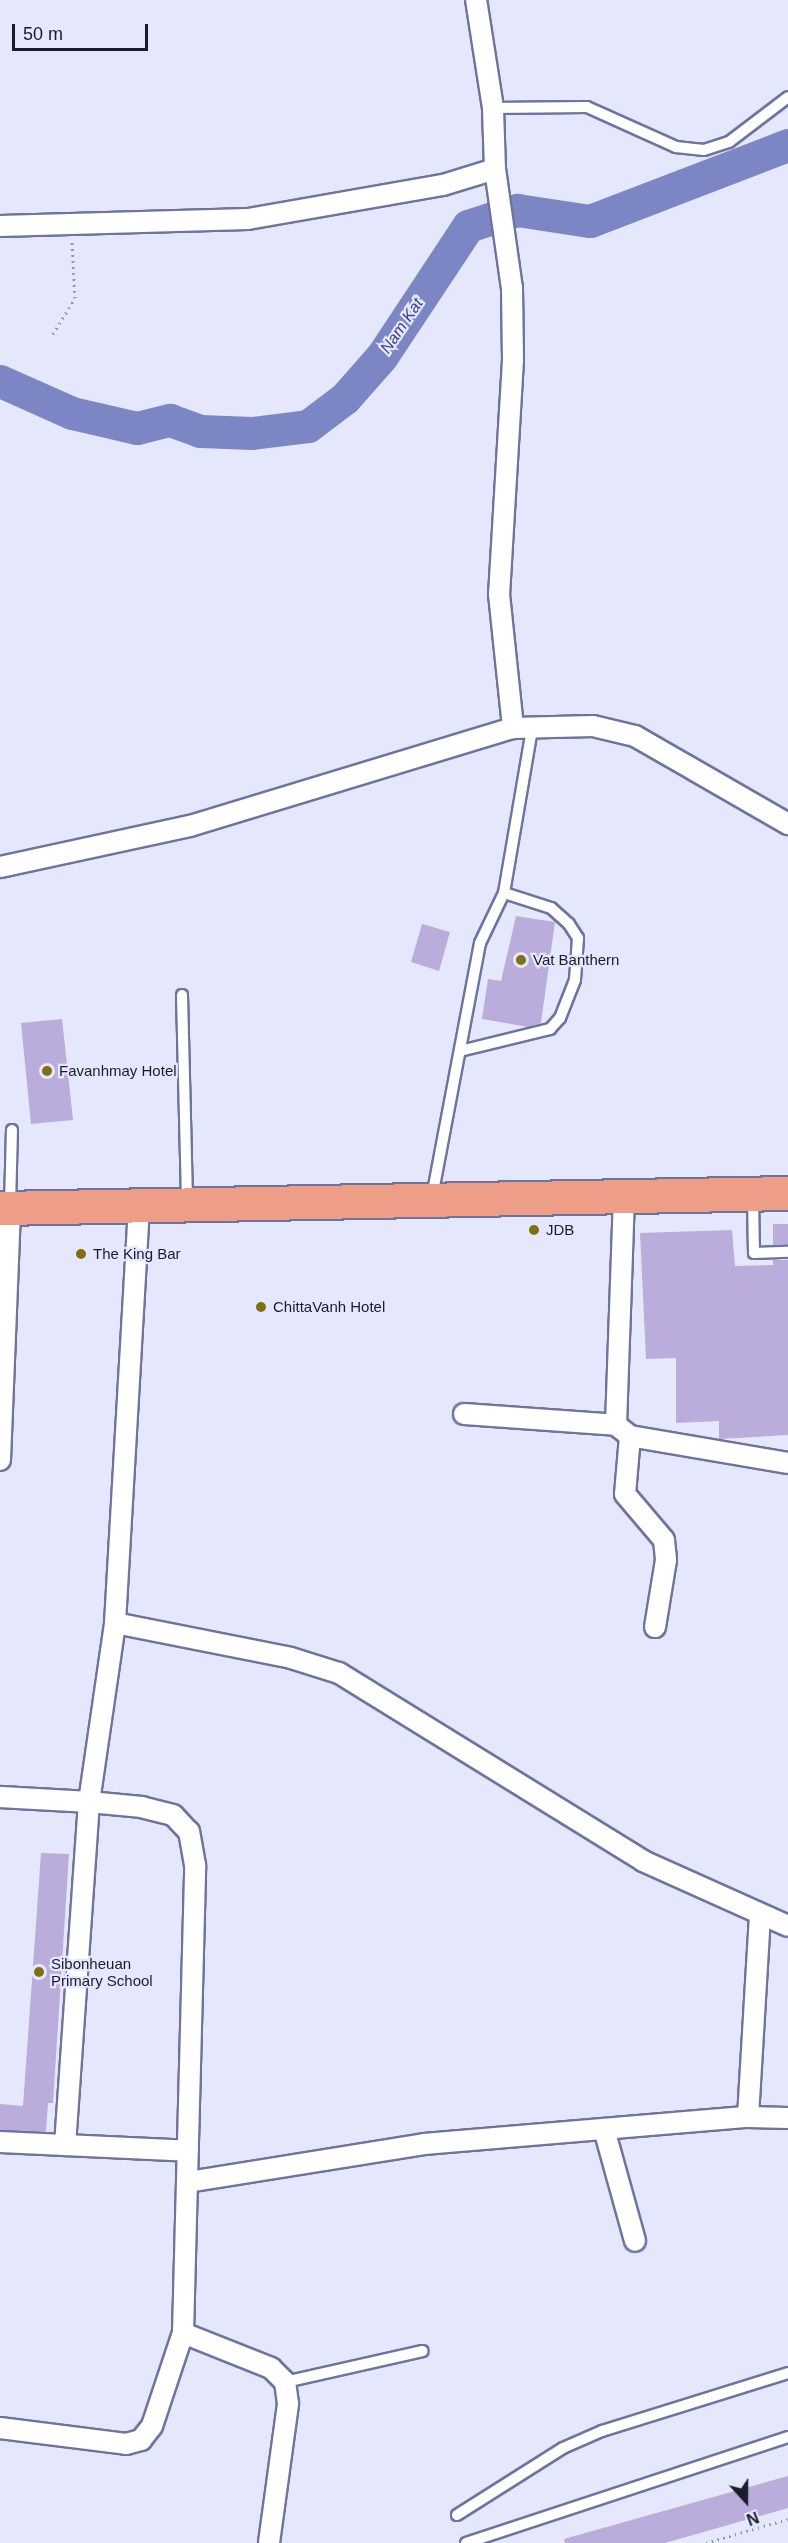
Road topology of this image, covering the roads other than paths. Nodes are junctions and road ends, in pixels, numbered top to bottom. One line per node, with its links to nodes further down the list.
1 (476, 0): 3 (street)
2 (788, 97): 3 (lane)
3 (493, 108): 4 (street)
4 (495, 169): 5 (street); 6 (street)
5 (0, 226)
6 (522, 728): 7 (street); 8 (street); 9 (lane)
7 (788, 824)
8 (0, 867)
9 (504, 893): 11 (lane); 11 (lane)
10 (182, 995): 17 (lane)
11 (460, 1051): 16 (lane)
12 (12, 1130): 19 (lane)
13 (788, 1193): 14 (highway)
14 (753, 1194): 15 (highway); 20 (lane)
15 (624, 1196): 16 (highway); 22 (street)
16 (432, 1200): 17 (highway)
17 (187, 1205): 18 (highway)
18 (139, 1206): 19 (highway); 25 (street)
19 (5, 1208): 23 (street)
20 (788, 1252)
21 (464, 1414): 22 (street)
22 (623, 1431): 24 (street); 26 (street)
23 (0, 1460)
24 (788, 1463)
25 (115, 1623): 28 (street); 29 (street)
26 (655, 1627)
27 (0, 1797): 28 (street)
28 (89, 1802): 35 (street); 36 (street)
29 (760, 1915): 30 (street); 31 (street)
30 (788, 1926)
31 (748, 2117): 32 (street); 33 (street)
32 (788, 2118)
33 (604, 2129): 37 (street); 38 (street)
34 (0, 2142): 35 (street)
35 (66, 2145): 36 (street)
36 (188, 2151): 37 (street)
37 (188, 2182): 39 (street)
38 (634, 2241)
39 (183, 2333): 42 (street); 43 (street)
40 (423, 2351): 42 (lane)
41 (788, 2373): 45 (lane)
42 (285, 2382): 46 (street)
43 (0, 2428)
44 (788, 2437): 47 (lane)
45 (457, 2515)
46 (269, 2543)
47 (466, 2543)

